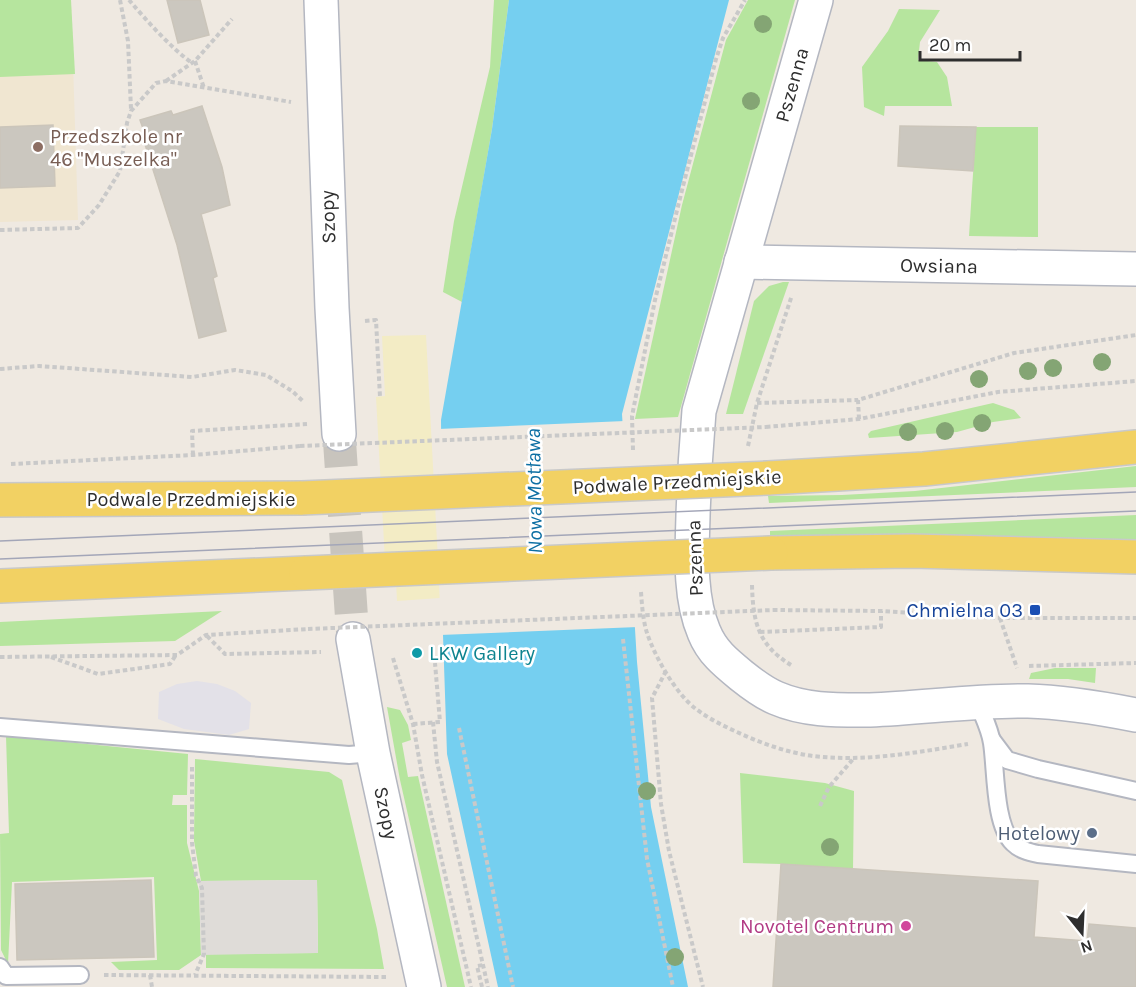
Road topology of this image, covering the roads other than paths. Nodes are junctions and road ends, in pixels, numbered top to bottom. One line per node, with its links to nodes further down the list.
1 (321, 0): 5 (street, Szopy)
2 (816, 0): 3 (street, Pszenna)
3 (741, 262): 4 (street, Owsiana); 11 (street, Pszenna)
4 (1136, 269)
5 (326, 429)
6 (1136, 447): 7 (main road, Podwale Przedmiejskie, bridge)
7 (0, 500)
8 (1136, 556): 9 (main road, bridge)
9 (0, 586)
10 (340, 645): 15 (street, Szopy)
11 (978, 703): 12 (street, Pszenna); 14 (lane)
12 (1136, 716)
13 (0, 727): 15 (lane)
14 (992, 740): 16 (lane); 17 (lane)
15 (373, 753): 20 (street, Szopy)
16 (1136, 791)
17 (1136, 864)
18 (0, 967): 19 (lane)
19 (80, 975)
20 (424, 987)

